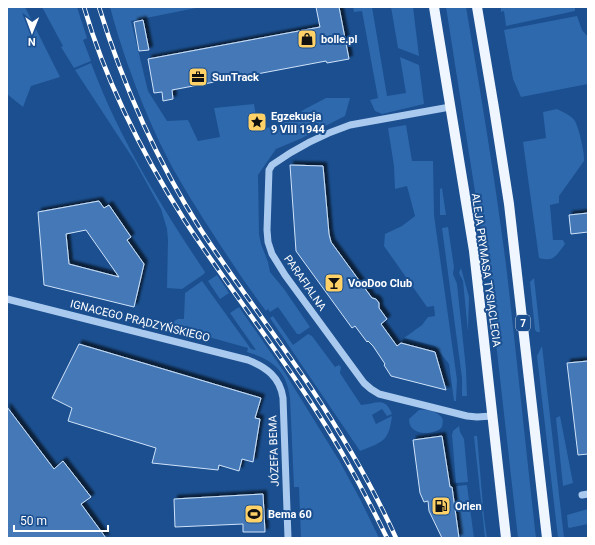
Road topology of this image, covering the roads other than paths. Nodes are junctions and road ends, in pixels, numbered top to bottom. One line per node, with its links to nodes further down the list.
1 (434, 7): 3 (main road, ALEJA PRYMASA TYSIĄCLECIA)
2 (477, 7): 9 (main road, 7)
3 (450, 107): 6 (main road, ALEJA PRYMASA TYSIĄCLECIA); 6 (street, PARAFIALNA)
4 (7, 299): 5 (street, IGNACEGO PRĄDZYŃSKIEGO)
5 (266, 369): 7 (street, JÓZEFA BEMA)
6 (492, 416): 8 (main road, ALEJA PRYMASA TYSIĄCLECIA)
7 (288, 538)
8 (506, 538)
9 (547, 538)

